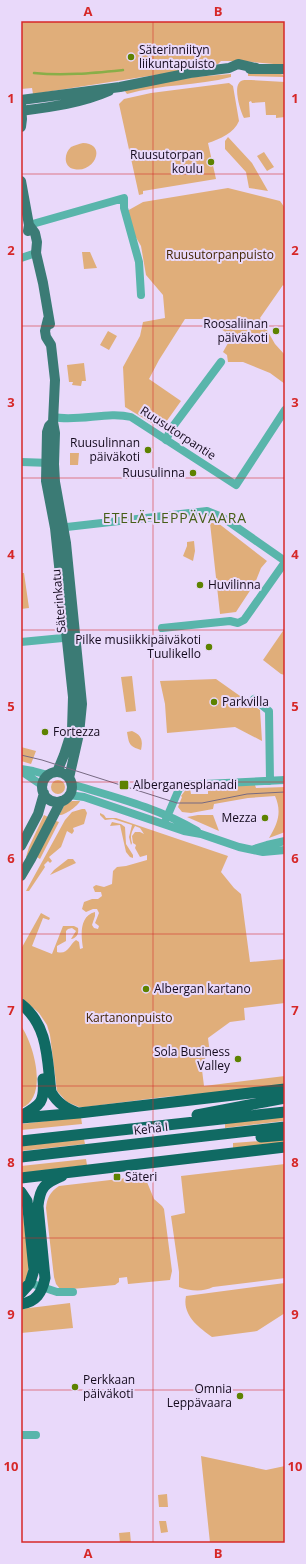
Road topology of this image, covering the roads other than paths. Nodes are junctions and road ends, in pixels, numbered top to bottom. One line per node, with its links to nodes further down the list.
1 (285, 69): 2 (main road)
2 (21, 106): 3 (main road)
3 (21, 127)
4 (21, 181): 5 (main road, Säterinkatu)
5 (29, 225): 6 (main road, Säterinkatu); 8 (street)
6 (36, 253): 7 (street); 11 (main road, Säterinkatu)
7 (21, 258)
8 (141, 295)
9 (221, 362): 12 (street)
10 (285, 410): 12 (street, Ruusutorpantie)
11 (53, 420): 12 (street, Ruusutorpantie); 14 (main road, Säterinkatu)
12 (166, 440)
13 (21, 462): 14 (street)
14 (49, 463): 15 (main road, Säterinkatu)
15 (59, 527): 16 (street); 18 (main road, Säterinkatu)
16 (285, 562): 17 (street)
17 (162, 628)
18 (71, 637): 19 (street); 22 (main road, Säterinkatu); 24 (main road, Säterinkatu)
19 (21, 642)
20 (254, 699): 25 (street)
21 (21, 770): 22 (street); 26 (street)
22 (52, 774): 24 (main road); 26 (main road)
23 (285, 780): 25 (street)
24 (70, 781): 27 (main road); 28 (street)
25 (270, 781): 28 (street)
26 (44, 790): 27 (main road); 30 (main road)
27 (65, 798): 28 (street); 33 (main road)
28 (165, 820): 31 (street)
29 (285, 842): 31 (street)
30 (21, 846)
31 (254, 849): 32 (street)
32 (285, 850)
33 (21, 876)
34 (21, 1004): 39 (highway)
35 (21, 1014): 40 (highway)
36 (285, 1089): 39 (highway)
37 (285, 1098): 41 (highway)
38 (285, 1112): 41 (highway, Kehä I)
39 (79, 1113): 40 (highway)
40 (21, 1117)
41 (167, 1121): 45 (highway, Kehä I)
42 (285, 1127): 44 (highway, Kehä I)
43 (285, 1135): 44 (highway)
44 (189, 1138): 47 (highway, Kehä I)
45 (21, 1141)
46 (285, 1147): 48 (highway)
47 (21, 1157)
48 (73, 1172): 49 (highway); 52 (highway)
49 (21, 1178)
50 (21, 1192): 51 (highway)
51 (30, 1283): 52 (street); 54 (highway)
52 (42, 1288): 53 (street); 55 (highway)
53 (73, 1292)
54 (21, 1293)
55 (21, 1304)
56 (21, 1435): 57 (street)
57 (36, 1435)

